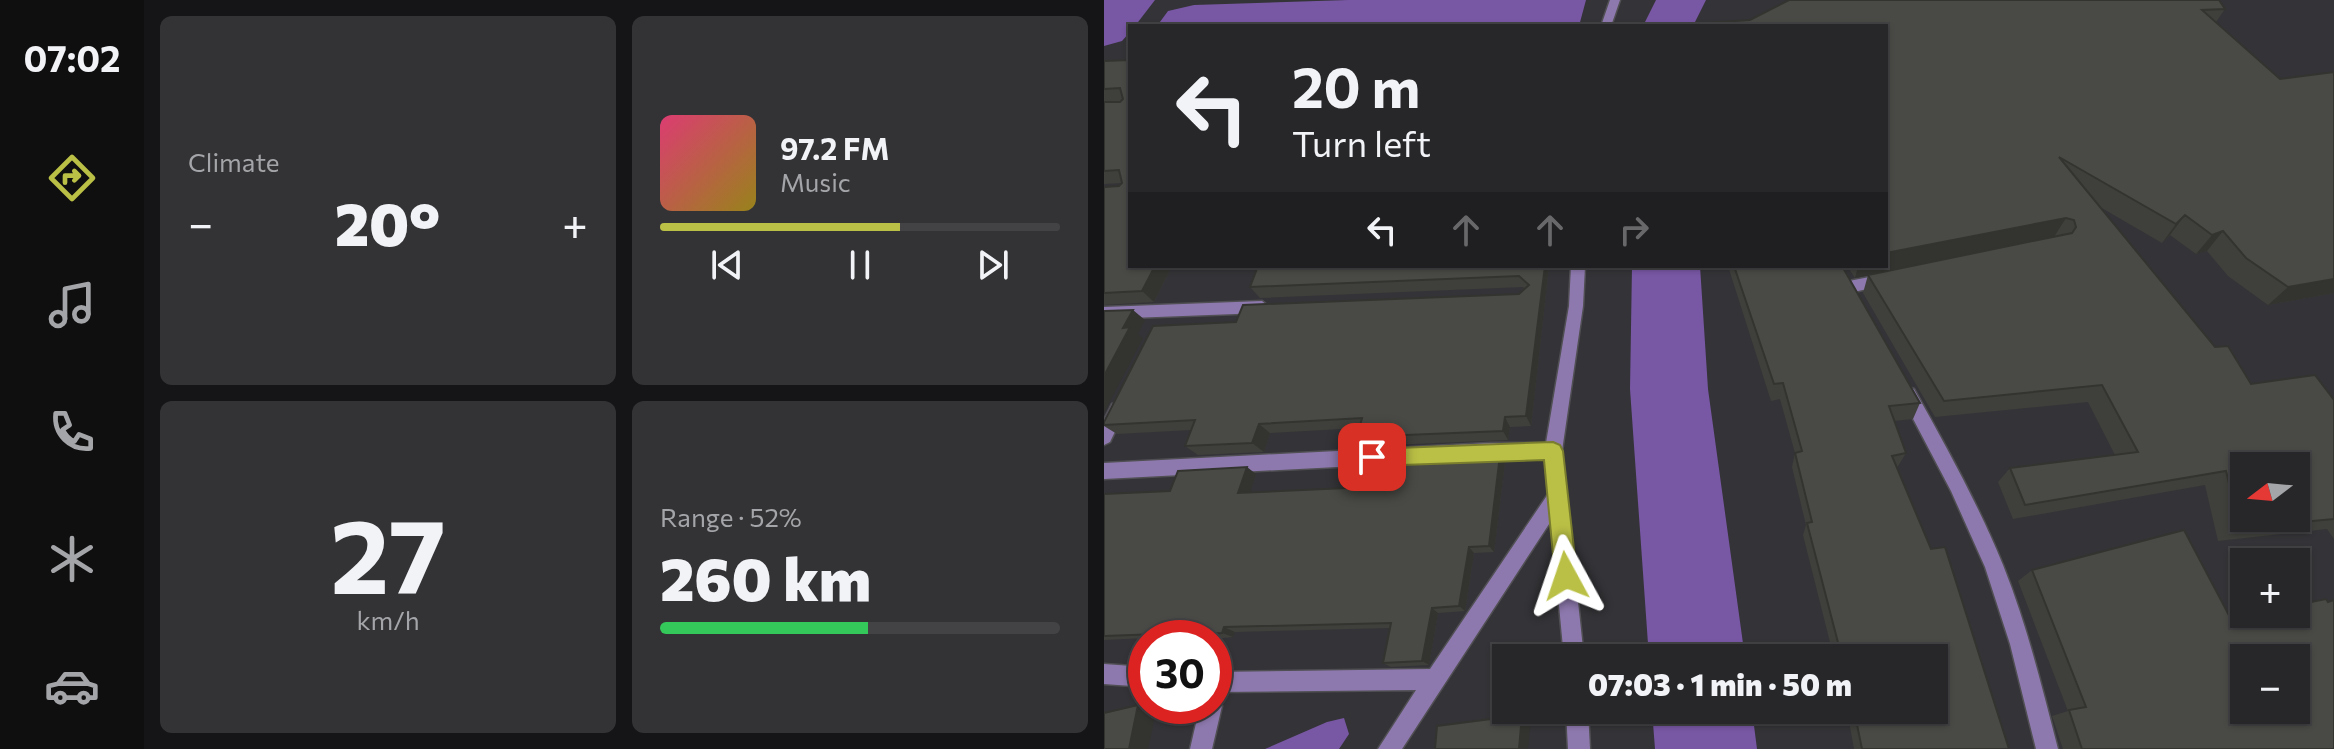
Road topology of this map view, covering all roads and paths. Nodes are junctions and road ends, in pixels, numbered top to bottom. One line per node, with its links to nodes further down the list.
1 (1615, 0): 2 (street)
2 (1607, 24)
3 (1578, 268): 11 (street)
4 (1839, 268): 5 (street)
5 (1908, 275)
6 (1277, 306): 7 (street)
7 (1104, 313)
8 (1903, 384): 24 (street)
9 (1125, 395): 10 (street)
10 (1104, 437)
11 (1553, 451): 12 (street); 13 (street)
12 (1104, 471)
13 (1558, 495): 14 (street); 17 (street)
14 (1573, 644)
15 (1104, 674): 16 (street)
16 (1128, 676)
17 (1436, 679): 18 (street); 22 (street)
18 (1232, 684)
19 (1207, 724): 21 (street)
20 (1578, 724): 23 (street)
21 (1201, 749)
22 (1389, 749)
23 (1579, 749)
24 (2047, 749)

